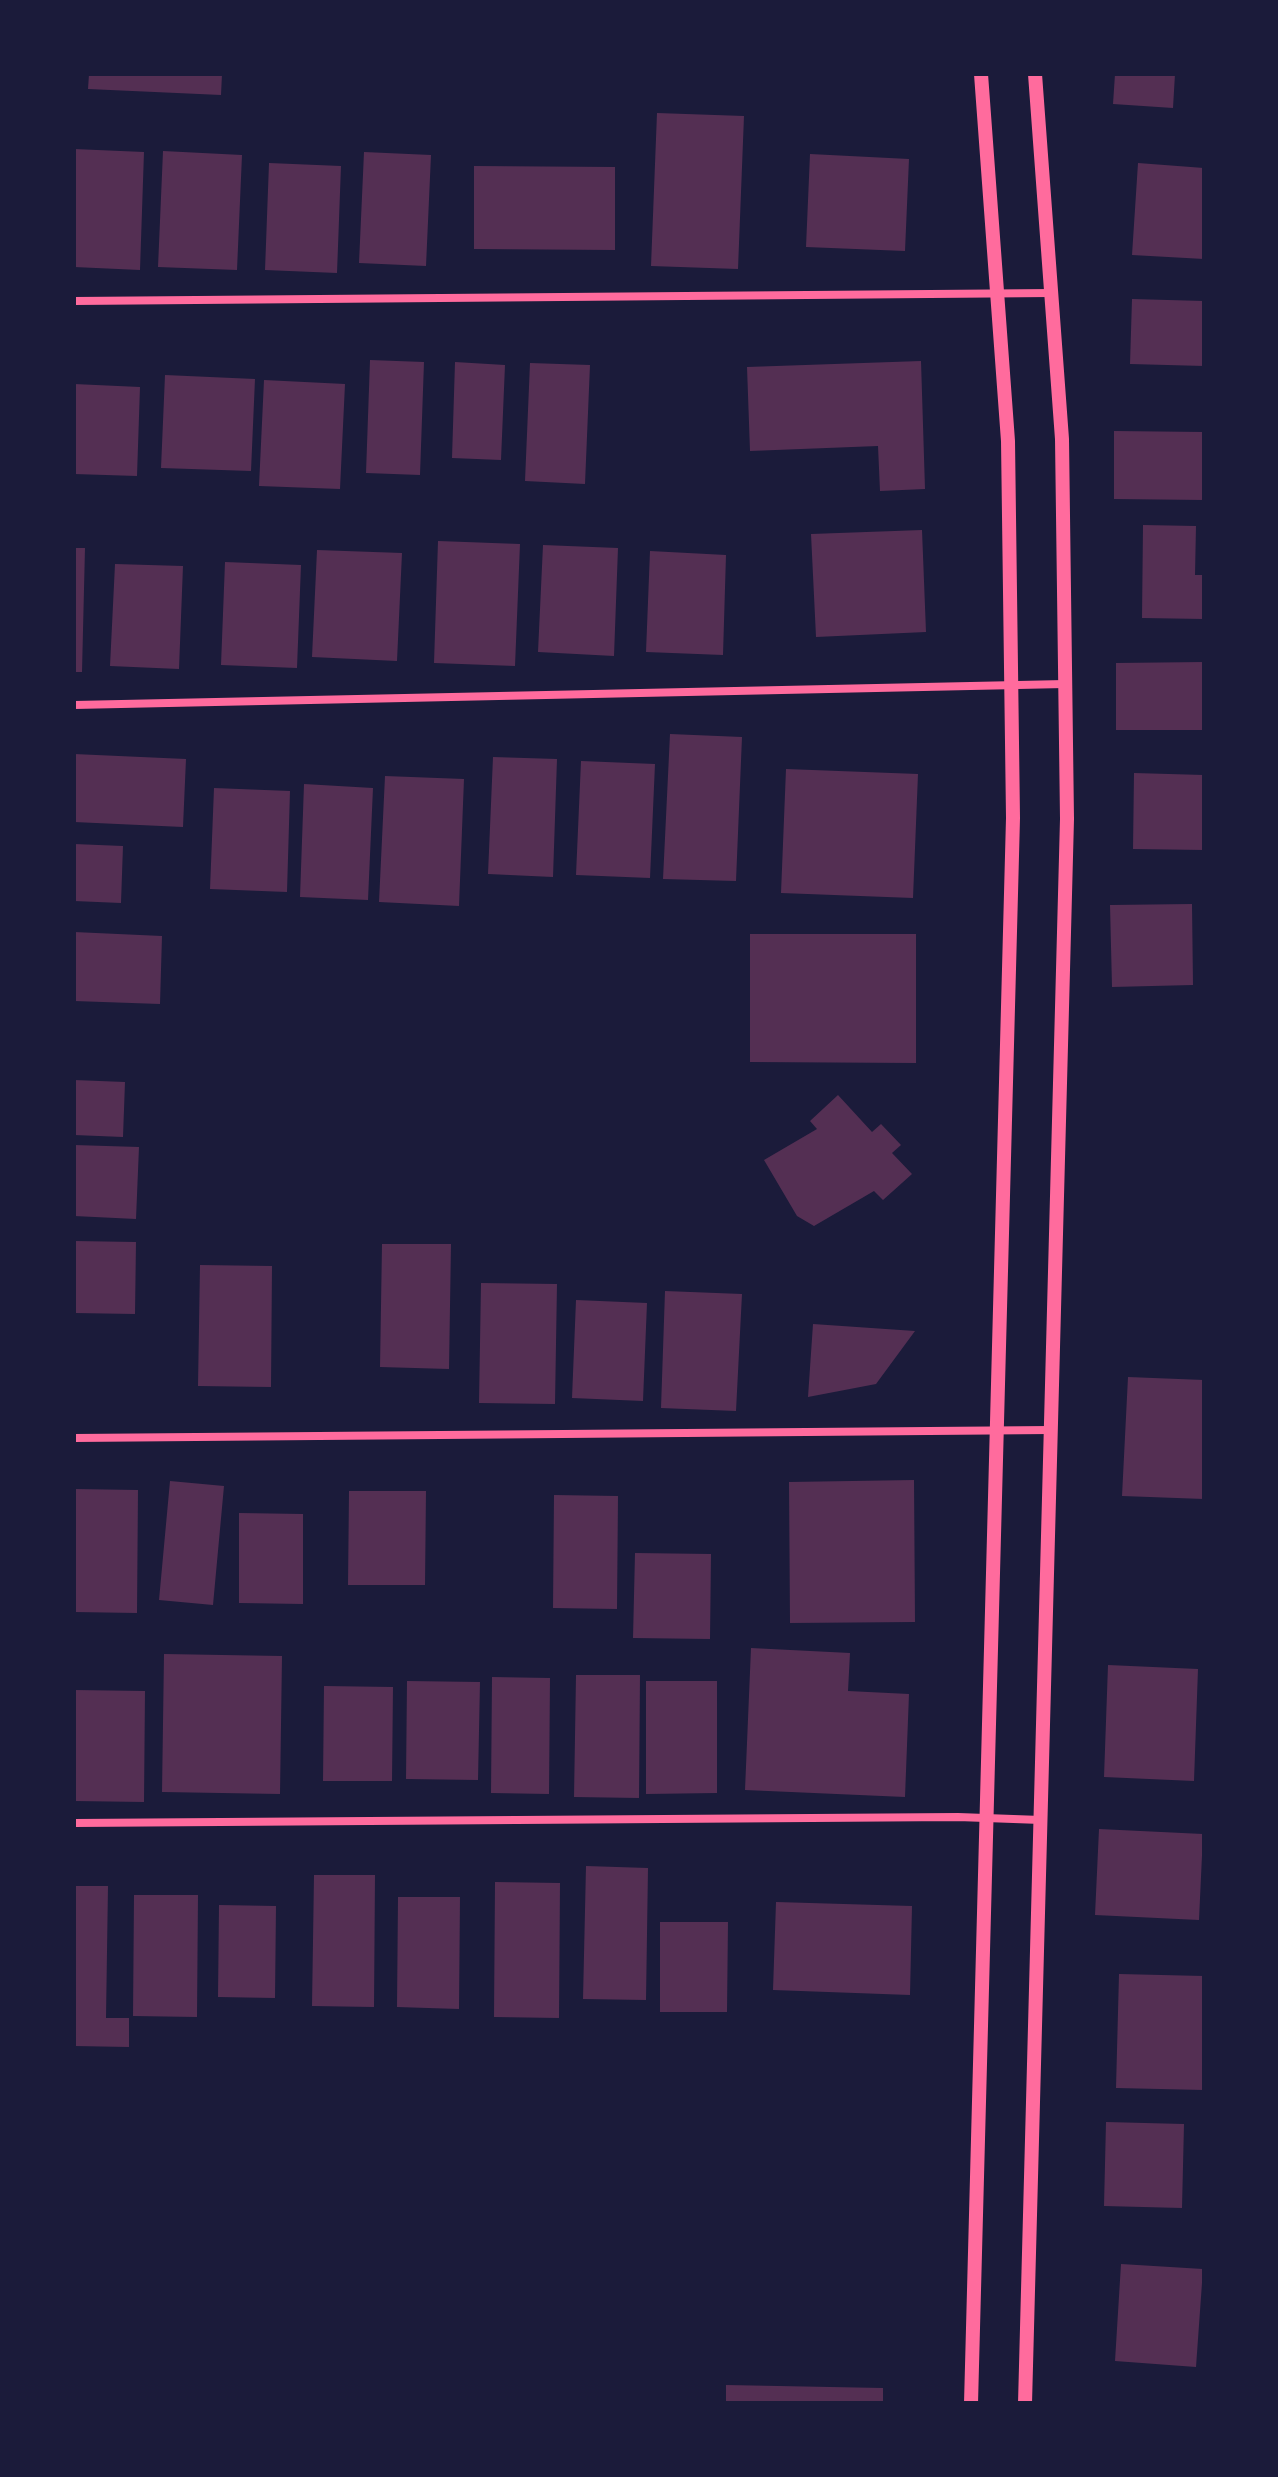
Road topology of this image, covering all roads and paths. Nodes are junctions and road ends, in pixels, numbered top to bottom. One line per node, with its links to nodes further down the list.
1 (981, 74): 4 (street)
2 (1035, 74): 3 (street)
3 (1052, 293): 4 (street); 6 (street)
4 (997, 295): 5 (street); 7 (street)
5 (74, 301)
6 (1065, 684): 7 (street); 9 (street)
7 (1011, 686): 8 (street); 10 (street)
8 (74, 705)
9 (1051, 1430): 10 (street); 13 (street)
10 (997, 1431): 11 (street); 12 (street)
11 (74, 1438)
12 (987, 1818): 13 (street); 14 (street); 15 (street)
13 (1041, 1820): 16 (street)
14 (74, 1823)
15 (971, 2403)
16 (1025, 2403)

